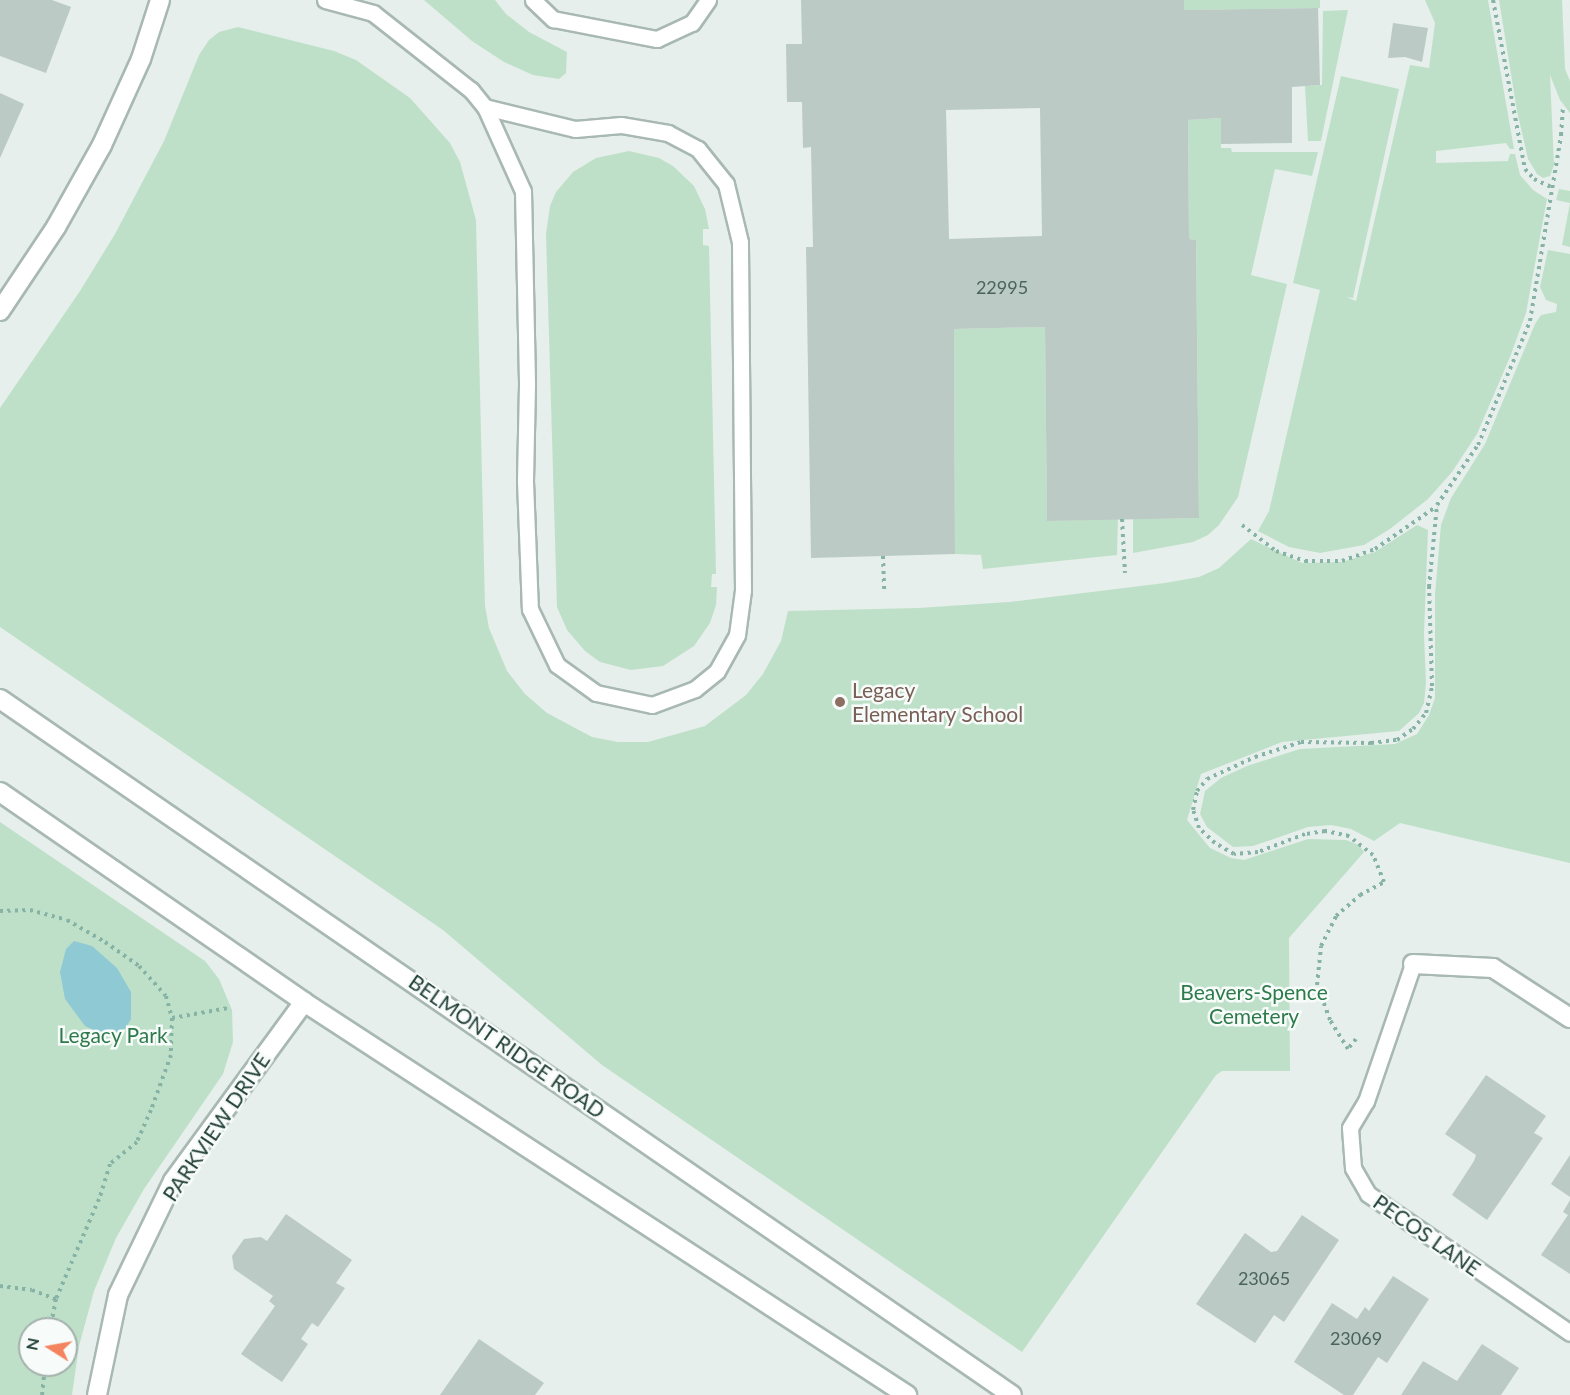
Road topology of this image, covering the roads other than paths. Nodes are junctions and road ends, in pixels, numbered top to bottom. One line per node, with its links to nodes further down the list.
1 (160, 0): 6 (main road)
2 (325, 0): 5 (lane)
3 (533, 0): 4 (lane)
4 (708, 0)
5 (485, 107): 5 (lane)
6 (0, 311)
7 (0, 699): 15 (main road, BELMONT RIDGE ROAD)
8 (0, 792): 10 (main road)
9 (1413, 964): 11 (main road); 12 (lane, PECOS LANE)
10 (304, 1002): 13 (main road, PARKVIEW DRIVE); 14 (main road)
11 (1570, 1018)
12 (1570, 1333)
13 (98, 1395)
14 (907, 1395)
15 (1012, 1395)

